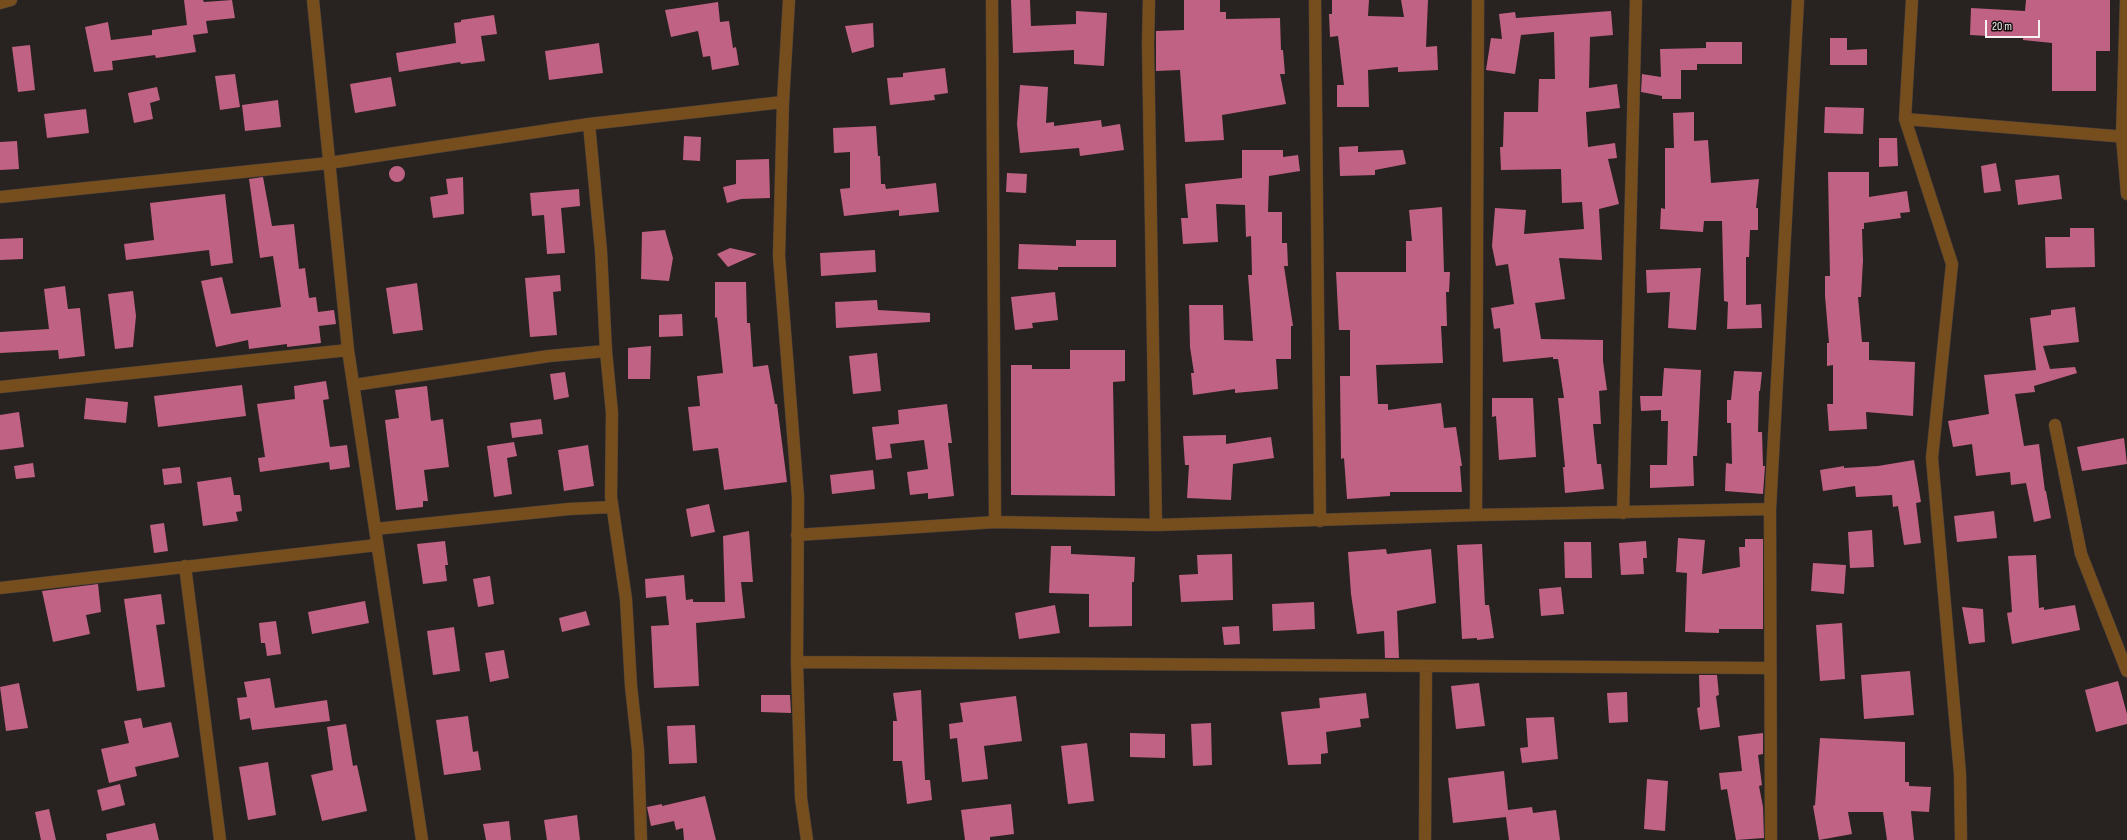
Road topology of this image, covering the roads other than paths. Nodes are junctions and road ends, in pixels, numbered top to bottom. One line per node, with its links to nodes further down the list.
1 (11, 0): 12 (street)
2 (313, 0): 17 (street)
3 (789, 0): 13 (street)
4 (992, 0): 30 (street)
5 (1149, 0): 31 (street)
6 (1315, 0): 29 (street)
7 (1478, 0): 28 (street)
8 (1636, 0): 27 (street)
9 (1798, 0): 26 (street)
10 (1912, 0): 14 (street)
11 (2126, 0): 16 (street)
12 (0, 3)
13 (783, 102): 15 (street); 33 (street)
14 (1905, 119): 16 (street); 47 (street)
15 (589, 124): 17 (street); 21 (street)
16 (2124, 137): 18 (street)
17 (329, 163): 19 (street); 20 (street)
18 (2127, 194)
19 (0, 197)
20 (348, 350): 22 (street); 23 (street)
21 (606, 351): 22 (street); 25 (street)
22 (354, 385): 32 (street)
23 (0, 387)
24 (2055, 425): 40 (street)
25 (612, 507): 32 (street); 43 (street)
26 (1770, 509): 27 (street); 39 (street)
27 (1623, 513): 28 (street)
28 (1476, 515): 29 (street)
29 (1320, 521): 31 (street)
30 (995, 522): 31 (street); 33 (street)
31 (1156, 525)
32 (375, 528): 34 (street)
33 (797, 535): 37 (street)
34 (377, 545): 35 (street); 42 (street)
35 (185, 566): 36 (street); 41 (street)
36 (0, 588)
37 (797, 662): 38 (street); 44 (street)
38 (1426, 666): 39 (street); 45 (street)
39 (1770, 668): 46 (street)
40 (2127, 671)
41 (220, 840)
42 (422, 840)
43 (641, 840)
44 (806, 840)
45 (1424, 840)
46 (1771, 840)
47 (1960, 840)

